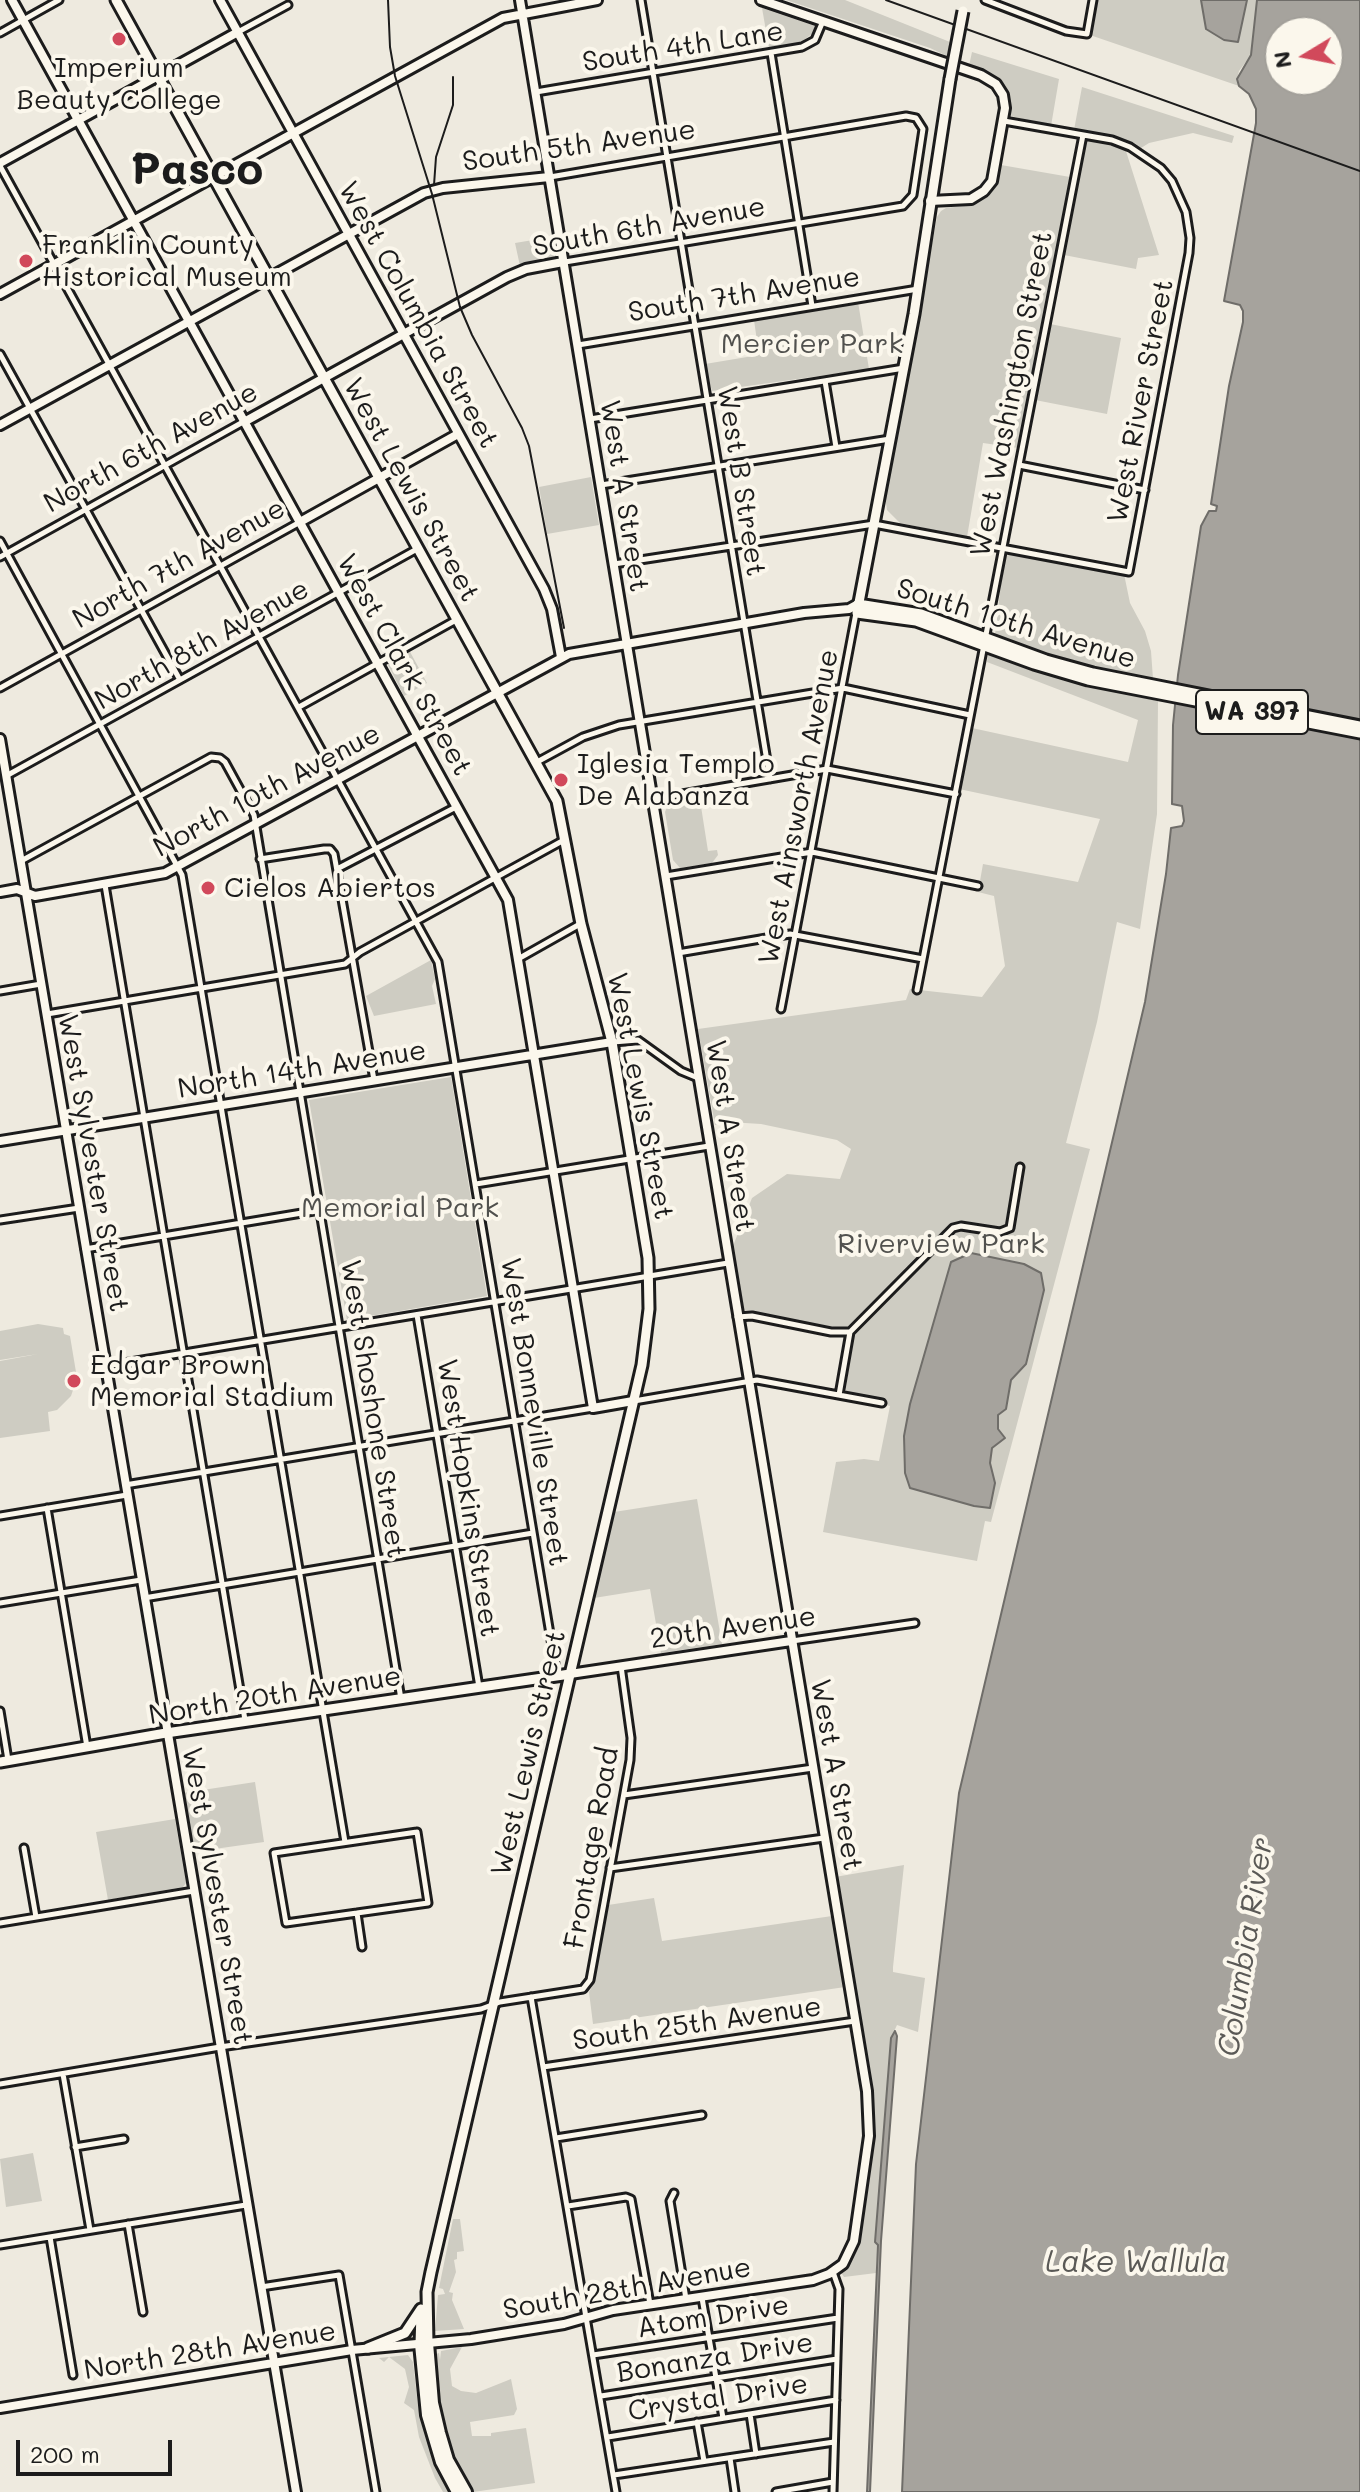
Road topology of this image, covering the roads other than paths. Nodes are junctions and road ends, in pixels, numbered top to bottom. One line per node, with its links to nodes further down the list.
1 (12, 0): 14 (street, West Clark Street)
2 (59, 0): 14 (street)
3 (116, 0): 20 (main road, West Lewis Street)
4 (220, 0): 16 (street, West Columbia Street)
5 (520, 0): 13 (street, West A Street)
6 (597, 0): 13 (street)
7 (641, 0): 19 (street, West B Street)
8 (761, 0): 15 (street)
9 (985, 0): 10 (street)
10 (1093, 0)
11 (288, 5): 16 (street)
12 (964, 5): 32 (main road, bridge)
13 (522, 14): 21 (street, West A Street); 24 (street)
14 (22, 21): 17 (street); 23 (street, West Clark Street)
15 (823, 21): 18 (street, South 4th Lane); 22 (street)
16 (238, 32): 20 (street); 24 (street, West Columbia Street)
17 (0, 33)
18 (771, 53): 19 (street, South 4th Lane); 26 (street)
19 (653, 72): 21 (street, South 4th Lane); 27 (street, West B Street)
20 (158, 77): 23 (street); 29 (main road, West Lewis Street)
21 (535, 92): 30 (street, West A Street)
22 (1004, 118): 25 (street); 32 (street)
23 (77, 121): 28 (street); 33 (street, West Clark Street)
24 (293, 132): 29 (street); 35 (street, West Columbia Street)
25 (1083, 135): 61 (street, West Washington Street); 65 (street, West River Street)
26 (785, 137): 27 (street, South 5th Avenue); 31 (street, South 5th Avenue); 34 (street)
27 (667, 157): 30 (street, South 5th Avenue); 36 (street, West B Street)
28 (0, 165): 38 (street, West Bonneville Street)
29 (213, 177): 33 (street); 39 (main road, West Lewis Street)
30 (549, 177): 35 (street, South 5th Avenue); 37 (street, West A Street)
31 (910, 201): 34 (street, South 6th Avenue)
32 (930, 201): 40 (main road)
33 (132, 221): 38 (street); 43 (street, West Clark Street)
34 (799, 223): 36 (street, South 6th Avenue); 42 (street)
35 (348, 234): 39 (street, South 5th Avenue); 45 (street, West Columbia Street)
36 (681, 243): 37 (street, South 6th Avenue); 44 (street, West B Street)
37 (563, 262): 45 (street, South 6th Avenue); 46 (street, West A Street)
38 (54, 264): 41 (street); 48 (street, West Bonneville Street)
39 (268, 277): 43 (street, South 5th Avenue); 50 (main road, West Lewis Street)
40 (918, 289): 42 (street, South 7th Avenue); 49 (main road)
41 (0, 294)
42 (812, 306): 44 (street, South 7th Avenue)
43 (189, 321): 48 (street, South 5th Avenue); 55 (street, West Clark Street)
44 (695, 326): 46 (street, South 7th Avenue); 52 (street, West B Street)
45 (403, 334): 50 (street, South 6th Avenue); 57 (street, West Columbia Street)
46 (577, 345): 54 (street, West A Street)
47 (0, 354): 53 (street)
48 (110, 365): 53 (street, South 5th Avenue); 60 (street, West Bonneville Street)
49 (904, 368): 51 (street); 58 (main road)
50 (324, 378): 55 (street, North 6th Avenue); 63 (main road, West Lewis Street)
51 (825, 381): 52 (street); 59 (street)
52 (707, 400): 54 (street); 62 (street, West B Street)
53 (30, 408): 56 (street, South 5th Avenue); 66 (street)
54 (589, 420): 64 (street, West A Street)
55 (244, 422): 60 (street, North 6th Avenue); 67 (street, West Clark Street)
56 (0, 425)
57 (458, 434): 63 (street); 85 (street, West Columbia Street)
58 (890, 439): 59 (street); 68 (main road)
59 (836, 447): 62 (street)
60 (165, 465): 66 (street, North 6th Avenue); 75 (street, West Bonneville Street)
61 (1019, 465): 65 (street); 71 (street, West Washington Street)
62 (718, 467): 64 (street); 70 (street, West B Street)
63 (379, 479): 67 (street, North 7th Avenue); 72 (main road, West Lewis Street)
64 (600, 486): 74 (street, West A Street)
65 (1145, 490): 71 (street, West River Street)
66 (86, 509): 73 (street, North 6th Avenue); 78 (street)
67 (300, 522): 75 (street, North 7th Avenue); 76 (street, West Clark Street)
68 (874, 524): 70 (street); 71 (street); 77 (main road)
69 (0, 541): 73 (street)
70 (731, 546): 74 (street); 80 (street, West B Street)
71 (1003, 547): 82 (street, West Washington Street)
72 (418, 549): 76 (street, North 8th Avenue); 79 (main road, West Lewis Street)
73 (3, 555): 84 (street)
74 (613, 565): 83 (street, West A Street)
75 (221, 566): 78 (street, North 7th Avenue); 81 (street, West Bonneville Street)
76 (339, 593): 81 (street, North 8th Avenue); 86 (street, West Clark Street)
77 (855, 608): 80 (street, South 10th Avenue); 82 (main road, South 10th Avenue / WA 397); 89 (street, West Ainsworth Avenue)
78 (141, 610): 84 (street, North 7th Avenue); 87 (street)
79 (457, 620): 86 (street); 91 (main road, West Lewis Street)
80 (744, 623): 83 (street, South 10th Avenue); 92 (street, West B Street)
81 (259, 636): 87 (street, North 8th Avenue); 93 (street, West Bonneville Street)
82 (984, 641): 90 (main road, South 10th Avenue / WA 397); 94 (street, West Washington Street)
83 (626, 643): 85 (street, South 10th Avenue); 95 (street, West A Street)
84 (61, 654): 88 (street, North 7th Avenue); 96 (street)
85 (561, 657): 91 (street, South 10th Avenue)
86 (378, 663): 93 (street); 99 (street, West Clark Street)
87 (180, 680): 96 (street, North 8th Avenue)
88 (0, 688)
89 (843, 688): 92 (street); 94 (street); 102 (street, West Ainsworth Avenue)
90 (1144, 688): 97 (main road, South 10th Avenue / WA 397); 98 (main road, South 10th Avenue / WA 397)
91 (497, 691): 99 (street, North 10th Avenue); 101 (main road, West Lewis Street)
92 (757, 702): 95 (street); 105 (street, West B Street)
93 (299, 707): 104 (street, West Bonneville Street)
94 (970, 715): 106 (street, West Washington Street)
95 (639, 721): 101 (street); 108 (street, West A Street)
96 (100, 724): 103 (street, North 8th Avenue); 107 (street)
97 (1360, 726)
98 (1360, 733)
99 (418, 735): 104 (street, North 10th Avenue); 109 (street, West Clark Street)
100 (0, 739): 103 (street, West Sylvester Street)
101 (536, 763): 111 (main road, West Lewis Street)
102 (827, 769): 105 (street); 106 (street); 113 (street, West Ainsworth Avenue)
103 (6, 776): 115 (street, West Sylvester Street)
104 (338, 779): 110 (street, North 10th Avenue); 112 (street, West Bonneville Street)
105 (770, 779): 108 (street)
106 (956, 794): 120 (street, West Washington Street)
107 (139, 796): 110 (street, West Shoshone Street); 115 (street); 116 (street)
108 (652, 799): 119 (street, West A Street)
109 (457, 806): 112 (street); 118 (street, West Clark Street)
110 (255, 824): 114 (street, West Shoshone Street); 116 (street, North 10th Avenue)
111 (564, 840): 118 (street); 126 (main road, West Lewis Street)
112 (377, 849): 117 (street); 125 (street, West Bonneville Street)
113 (812, 852): 119 (street); 120 (street); 127 (street, West Ainsworth Avenue)
114 (260, 859): 117 (street); 132 (street, West Shoshone Street)
115 (21, 861): 124 (street, West Sylvester Street)
116 (178, 867): 121 (street, North 10th Avenue); 134 (street)
117 (337, 869): 129 (street)
118 (496, 877): 125 (street); 130 (street, West Clark Street)
119 (665, 877): 128 (street, West A Street)
120 (939, 877): 122 (street); 131 (street, West Washington Street)
121 (105, 885): 124 (street, North 10th Avenue); 137 (street)
122 (978, 886)
123 (0, 892): 124 (street, North 10th Avenue)
124 (26, 892): 133 (street, West Sylvester Street)
125 (416, 921): 129 (street); 142 (street, West Bonneville Street)
126 (581, 924): 130 (street); 140 (main road, West Lewis Street)
127 (796, 935): 128 (street); 131 (street); 138 (street, West Ainsworth Avenue)
128 (677, 954): 143 (street, West A Street)
129 (353, 959): 132 (street); 144 (street)
130 (518, 959): 141 (street, West Clark Street)
131 (923, 959): 135 (street, West Washington Street)
132 (279, 976): 134 (street); 145 (street, West Shoshone Street)
133 (41, 984): 136 (street); 139 (street, West Sylvester Street)
134 (202, 988): 137 (street); 146 (street)
135 (917, 990)
136 (0, 991)
137 (124, 1001): 139 (street); 147 (street)
138 (781, 1009)
139 (46, 1014): 148 (street, West Sylvester Street)
140 (612, 1042): 141 (street, North 14th Avenue); 143 (street); 151 (main road, West Lewis Street)
141 (534, 1055): 142 (street, North 14th Avenue); 153 (street, West Clark Street)
142 (457, 1067): 144 (street, North 14th Avenue); 154 (street, West Bonneville Street)
143 (698, 1078): 150 (street, West A Street)
144 (374, 1081): 145 (street, North 14th Avenue)
145 (300, 1093): 146 (street, North 14th Avenue); 156 (street, West Shoshone Street)
146 (223, 1106): 147 (street, North 14th Avenue); 158 (street)
147 (144, 1118): 148 (street, North 14th Avenue); 159 (street)
148 (66, 1130): 149 (street, North 14th Avenue); 155 (street, West Sylvester Street)
149 (0, 1141)
150 (709, 1146): 151 (street); 161 (street, West A Street)
151 (632, 1158): 153 (street); 162 (main road, West Lewis Street)
152 (1020, 1167): 168 (street)
153 (554, 1171): 154 (street); 163 (street, West Clark Street)
154 (476, 1184): 164 (street, West Bonneville Street)
155 (79, 1208): 157 (street); 160 (street, West Sylvester Street)
156 (320, 1210): 158 (street); 167 (street, West Shoshone Street)
157 (0, 1220)
158 (242, 1223): 159 (street); 169 (street)
159 (164, 1236): 160 (street); 170 (street)
160 (85, 1249): 171 (street, West Sylvester Street)
161 (728, 1263): 162 (street); 166 (street, West A Street)
162 (649, 1277): 163 (street); 174 (main road, West Lewis Street)
163 (573, 1289): 164 (street); 176 (street, West Clark Street)
164 (495, 1302): 165 (street); 177 (street, West Bonneville Street)
165 (417, 1315): 167 (street); 178 (street, West Hopkins Street)
166 (737, 1317): 168 (street); 172 (street, West A Street)
167 (339, 1328): 169 (street); 179 (street, West Shoshone Street)
168 (850, 1332): 173 (street)
169 (262, 1340): 170 (street); 180 (street)
170 (184, 1353): 171 (street); 181 (street)
171 (105, 1366): 182 (street, West Sylvester Street)
172 (748, 1381): 173 (street); 174 (street); 196 (street, West A Street)
173 (839, 1395): 175 (street)
174 (633, 1401): 176 (street); 198 (main road, West Lewis Street)
175 (882, 1403)
176 (593, 1408): 177 (street)
177 (515, 1421): 178 (street); 186 (street, West Bonneville Street)
178 (437, 1433): 179 (street); 187 (street, West Hopkins Street)
179 (359, 1446): 180 (street); 188 (street, West Shoshone Street)
180 (281, 1459): 181 (street); 189 (street)
181 (203, 1472): 182 (street); 191 (street)
182 (125, 1485): 183 (street, West Sylvester Street)
183 (127, 1495): 184 (street); 190 (street, West Sylvester Street)
184 (47, 1508): 185 (street); 192 (street)
185 (0, 1516)
186 (533, 1533): 187 (street); 199 (street, West Bonneville Street)
187 (456, 1546): 188 (street); 200 (street, West Hopkins Street)
188 (378, 1559): 189 (street); 201 (street, West Shoshone Street)
189 (300, 1572): 191 (street); 202 (street)
190 (141, 1580): 192 (street); 193 (street, West Sylvester Street)
191 (222, 1585): 193 (street); 204 (street)
192 (61, 1593): 194 (street); 206 (street)
193 (144, 1598): 205 (street, West Sylvester Street)
194 (0, 1603)
195 (915, 1623): 196 (street, 20th Avenue)
196 (791, 1641): 197 (street, 20th Avenue); 208 (street, West A Street)
197 (621, 1666): 198 (street, 20th Avenue); 209 (street, Frontage Road)
198 (570, 1674): 199 (main road, 20th Avenue); 220 (main road, West Lewis Street)
199 (557, 1676): 200 (main road, North 20th Avenue)
200 (479, 1687): 201 (main road, North 20th Avenue)
201 (401, 1699): 202 (main road, North 20th Avenue)
202 (323, 1710): 204 (main road, North 20th Avenue); 211 (street)
203 (0, 1711): 207 (street)
204 (245, 1722): 205 (main road, North 20th Avenue)
205 (166, 1733): 206 (main road, North 20th Avenue); 214 (street, West Sylvester Street)
206 (87, 1747): 207 (main road, North 20th Avenue)
207 (4, 1761)
208 (813, 1768): 209 (street); 210 (street, West A Street)
209 (624, 1795): 213 (street, Frontage Road)
210 (824, 1838): 213 (street); 221 (street, West A Street)
211 (345, 1842): 215 (street); 215 (street)
212 (24, 1848): 216 (street)
213 (610, 1868): 219 (street, Frontage Road)
214 (194, 1891): 216 (street); 222 (street, West Sylvester Street)
215 (357, 1913): 218 (street)
216 (36, 1917): 217 (street)
217 (0, 1923)
218 (362, 1947)
219 (531, 1997): 220 (street); 223 (street)
220 (493, 2005): 222 (street); 239 (main road, West Lewis Street)
221 (855, 2021): 223 (street, South 25th Avenue); 237 (street, West A Street)
222 (220, 2047): 224 (street); 231 (street, West Sylvester Street)
223 (543, 2067): 227 (street)
224 (63, 2074): 225 (street); 229 (street)
225 (0, 2084)
226 (702, 2115): 227 (street)
227 (556, 2138): 232 (street)
228 (124, 2139): 229 (street)
229 (75, 2147): 234 (street)
230 (674, 2193): 241 (street)
231 (246, 2205): 233 (street); 238 (street, West Sylvester Street)
232 (568, 2206): 242 (street); 245 (street)
233 (128, 2224): 234 (street); 244 (street)
234 (90, 2230): 235 (street)
235 (50, 2237): 236 (street); 254 (street)
236 (0, 2245)
237 (833, 2272): 240 (street, South 28th Avenue); 246 (street)
238 (261, 2287): 250 (street); 253 (street, West Sylvester Street)
239 (427, 2292): 243 (main road, West Lewis Street); 248 (main road, West Lewis Street)
240 (702, 2297): 241 (street, South 28th Avenue); 247 (street)
241 (686, 2299): 242 (street, South 28th Avenue)
242 (650, 2305): 245 (street, South 28th Avenue)
243 (421, 2309): 248 (main road, West Lewis Street); 249 (main road)
244 (143, 2312)
245 (587, 2317): 248 (street, South 28th Avenue); 251 (street)
246 (838, 2318): 247 (street, Atom Drive); 252 (street)
247 (709, 2338): 251 (street, Atom Drive); 255 (street)
248 (424, 2344): 249 (street, North 28th Avenue); 271 (highway); 272 (highway)
249 (368, 2348): 250 (street, North 28th Avenue)
250 (352, 2350): 253 (street, North 28th Avenue); 270 (street)
251 (593, 2355): 256 (street)
252 (837, 2359): 255 (street, Bonanza Drive); 257 (street)
253 (273, 2362): 258 (street, North 28th Avenue); 269 (street, West Sylvester Street)
254 (73, 2375)
255 (716, 2378): 256 (street, Bonanza Drive); 260 (street)
256 (600, 2396): 262 (street)
257 (836, 2400): 259 (street, Crystal Drive); 263 (street)
258 (0, 2408)
259 (750, 2414): 260 (street, Crystal Drive); 264 (street)
260 (723, 2418): 261 (street, Crystal Drive)
261 (697, 2422): 262 (street, Crystal Drive); 266 (street)
262 (607, 2437): 267 (street)
263 (834, 2442): 264 (street); 268 (street)
264 (756, 2454): 265 (street)
265 (730, 2458): 266 (street); 274 (street)
266 (704, 2461): 267 (street)
267 (613, 2475): 273 (street)
268 (833, 2482): 275 (street); 276 (street)
269 (296, 2492)
270 (376, 2492)
271 (457, 2492)
272 (466, 2492)
273 (616, 2492)
274 (735, 2492)
275 (776, 2492)
276 (833, 2492)

